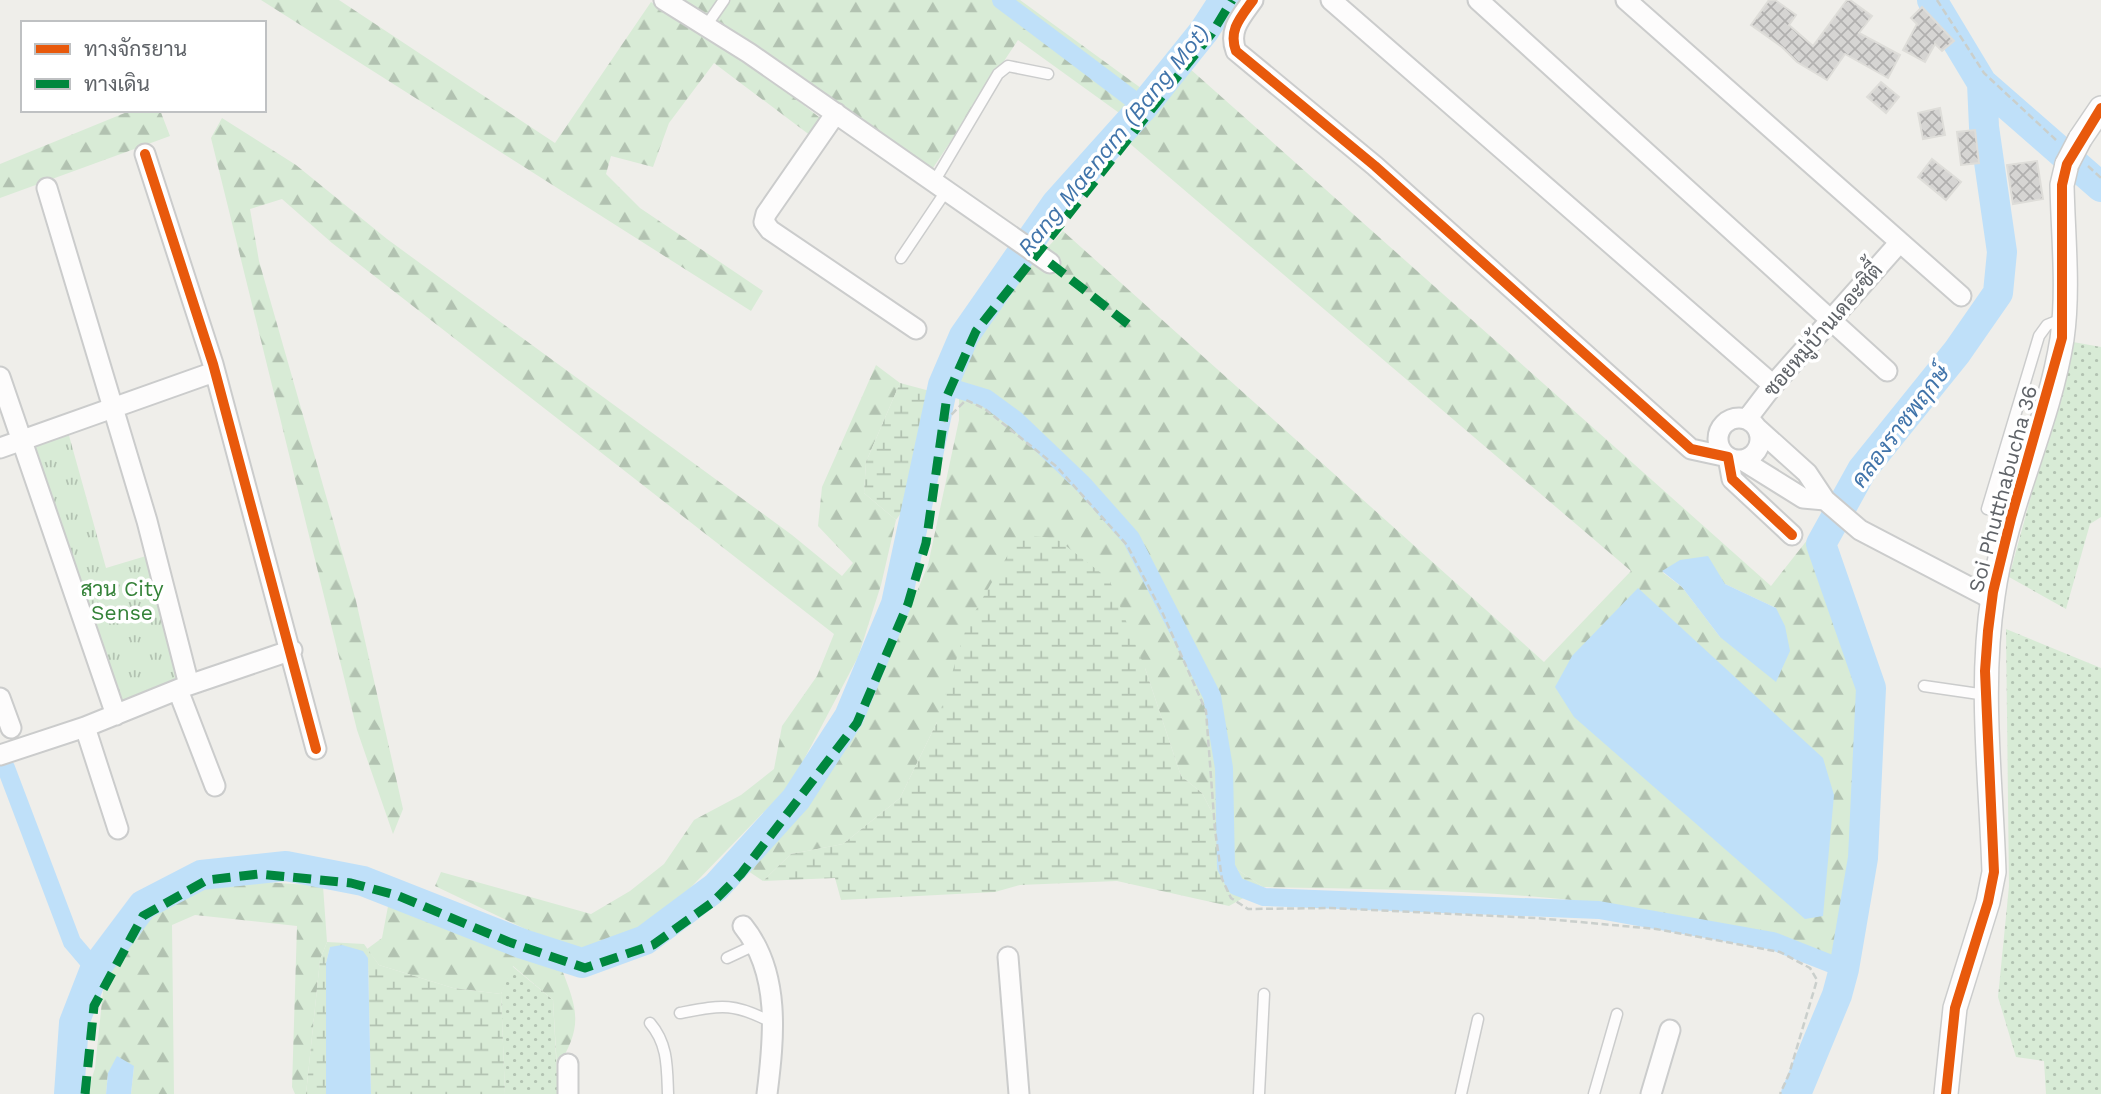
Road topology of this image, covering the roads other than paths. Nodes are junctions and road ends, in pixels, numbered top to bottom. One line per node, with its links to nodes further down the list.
1 (664, 0): 7 (street)
2 (724, 0): 7 (lane)
3 (1253, 0): 29 (street)
4 (1331, 0): 24 (street)
5 (1478, 0): 18 (street)
6 (1626, 0): 14 (street)
7 (706, 26): 10 (street)
8 (1048, 74): 12 (lane)
9 (2101, 108): 19 (street, Soi Phutthabucha 36, bridge)
10 (835, 113): 12 (street); 20 (street)
11 (145, 154): 22 (street)
12 (940, 186): 15 (lane); 16 (street)
13 (47, 188): 25 (street)
14 (1900, 242): 17 (street); 18 (street, ซอยหมู่บ้านเดอะซิตี้)
15 (901, 258)
16 (1050, 263)
17 (1961, 296)
18 (1832, 319): 21 (street); 24 (street, ซอยหมู่บ้านเดอะซิตี้)
19 (2063, 319): 30 (lane); 31 (street, Soi Phutthabucha 36)
20 (916, 329)
21 (1887, 371)
22 (214, 372): 25 (street); 36 (street)
23 (0, 377): 27 (street)
24 (1773, 385): 26 (street, ซอยหมู่บ้านเดอะซิตี้)
25 (114, 410): 27 (street); 38 (street)
26 (1752, 424): 29 (street, ซอยหมู่บ้านเดอะซิตี้); 29 (street, ซอยหมู่บ้านเดอะซิตี้); 32 (street)
27 (20, 440): 28 (street); 41 (street)
28 (0, 448)
29 (1735, 458): 32 (street); 34 (street)
30 (1996, 481): 31 (lane); 33 (lane)
31 (2020, 488): 35 (street, Soi Phutthabucha 36)
32 (1828, 503): 35 (street)
33 (1987, 509)
34 (1793, 535)
35 (1992, 599): 39 (street, Soi Phutthabucha 36)
36 (292, 650): 38 (street); 44 (street)
37 (1924, 686): 39 (lane)
38 (183, 687): 41 (street); 46 (street)
39 (1986, 695): 68 (street, Soi Phutthabucha 36)
40 (0, 698): 43 (street)
41 (117, 715): 42 (street)
42 (85, 727): 45 (street); 47 (street)
43 (11, 729)
44 (316, 749)
45 (0, 755)
46 (215, 786)
47 (118, 830)
48 (743, 926): 49 (street)
49 (757, 944): 51 (lane); 57 (street)
50 (1008, 957): 63 (street)
51 (727, 958)
52 (1264, 994): 64 (lane)
53 (680, 1013): 57 (lane)
54 (1618, 1014): 66 (lane)
55 (1478, 1019): 65 (lane)
56 (650, 1023): 61 (lane)
57 (774, 1023): 62 (street)
58 (1670, 1030): 67 (street)
59 (568, 1064): 60 (street)
60 (568, 1094)
61 (668, 1094)
62 (767, 1094)
63 (1019, 1094)
64 (1258, 1094)
65 (1461, 1094)
66 (1594, 1094)
67 (1651, 1094)
68 (1946, 1094)

